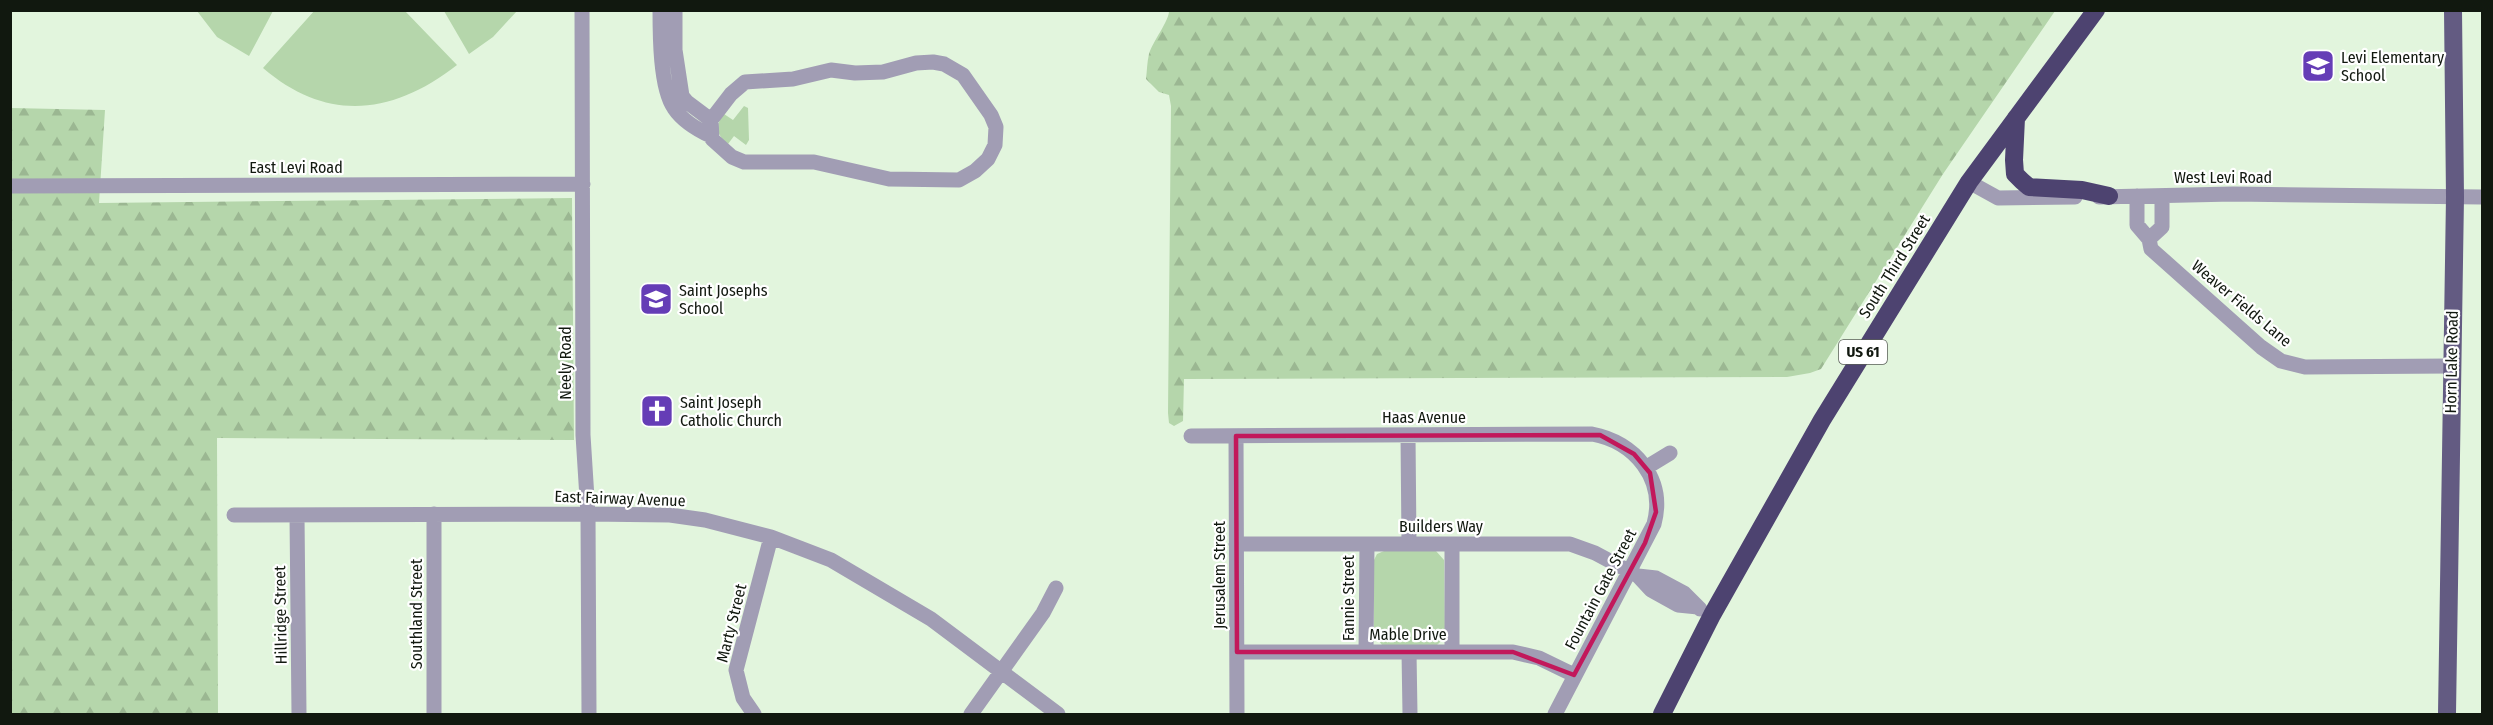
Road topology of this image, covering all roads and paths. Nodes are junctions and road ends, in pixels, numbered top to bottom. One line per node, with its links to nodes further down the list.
1 (582, 10): 10 (street, Neely Road)
2 (660, 10): 6 (street)
3 (675, 10): 6 (street)
4 (2096, 10): 7 (highway, South Third Street / US 61)
5 (2453, 10): 16 (main road, Horn Lake Road)
6 (667, 38): 8 (street)
7 (2016, 118): 9 (highway, South Third Street / US 61); 12 (highway)
8 (711, 128): 8 (street)
9 (1969, 182): 12 (street, West Levi Road); 35 (highway, South Third Street / US 61)
10 (582, 184): 11 (street, East Levi Road); 25 (street, Neely Road)
11 (10, 186)
12 (2109, 196): 13 (street, West Levi Road)
13 (2137, 196): 14 (street, West Levi Road); 17 (street, Weaver Fields Lane)
14 (2162, 196): 16 (street, West Levi Road); 17 (street)
15 (2482, 196): 16 (street, West Levi Road)
16 (2455, 197): 18 (main road, Horn Lake Road)
17 (2149, 239): 18 (street, Weaver Fields Lane)
18 (2451, 366): 52 (main road, Horn Lake Road)
19 (1191, 435): 21 (street, Haas Avenue)
20 (1408, 435): 21 (street, Haas Avenue); 23 (street, Haas Avenue); 31 (street)
21 (1236, 436): 29 (street, Jerusalem Street)
22 (1670, 453): 23 (street)
23 (1647, 467): 33 (street, Fountain Gate Street)
24 (434, 514): 25 (street, East Fairway Avenue); 27 (street, East Fairway Avenue); 43 (street, Southland Street)
25 (588, 514): 28 (street, East Fairway Avenue); 44 (street, Neely Road)
26 (234, 515): 27 (street, East Fairway Avenue)
27 (297, 516): 42 (street, Hillridge Street)
28 (771, 537): 40 (street, East Fairway Avenue); 45 (street, Marty Street)
29 (1236, 544): 30 (street, Builders Way); 37 (street, Jerusalem Street)
30 (1367, 544): 31 (street, Builders Way); 38 (street, Fannie Street)
31 (1409, 544): 32 (street, Builders Way)
32 (1452, 544): 33 (street, Builders Way); 36 (street)
33 (1634, 574): 35 (street, Builders Way); 41 (street, Fountain Gate Street)
34 (1056, 588): 40 (street)
35 (1705, 611): 51 (highway, South Third Street / US 61)
36 (1452, 651): 39 (street, Mable Drive); 41 (street, Mable Drive)
37 (1237, 652): 38 (street, Mable Drive); 48 (street, Jerusalem Street)
38 (1366, 652): 39 (street, Mable Drive)
39 (1409, 652): 49 (street)
40 (1001, 672): 46 (street); 47 (street, East Fairway Avenue)
41 (1574, 675): 50 (street, Fountain Gate Street)
42 (299, 714)
43 (434, 714)
44 (589, 714)
45 (754, 714)
46 (971, 714)
47 (1058, 714)
48 (1237, 714)
49 (1410, 714)
50 (1554, 714)
51 (1662, 714)
52 (2447, 714)

